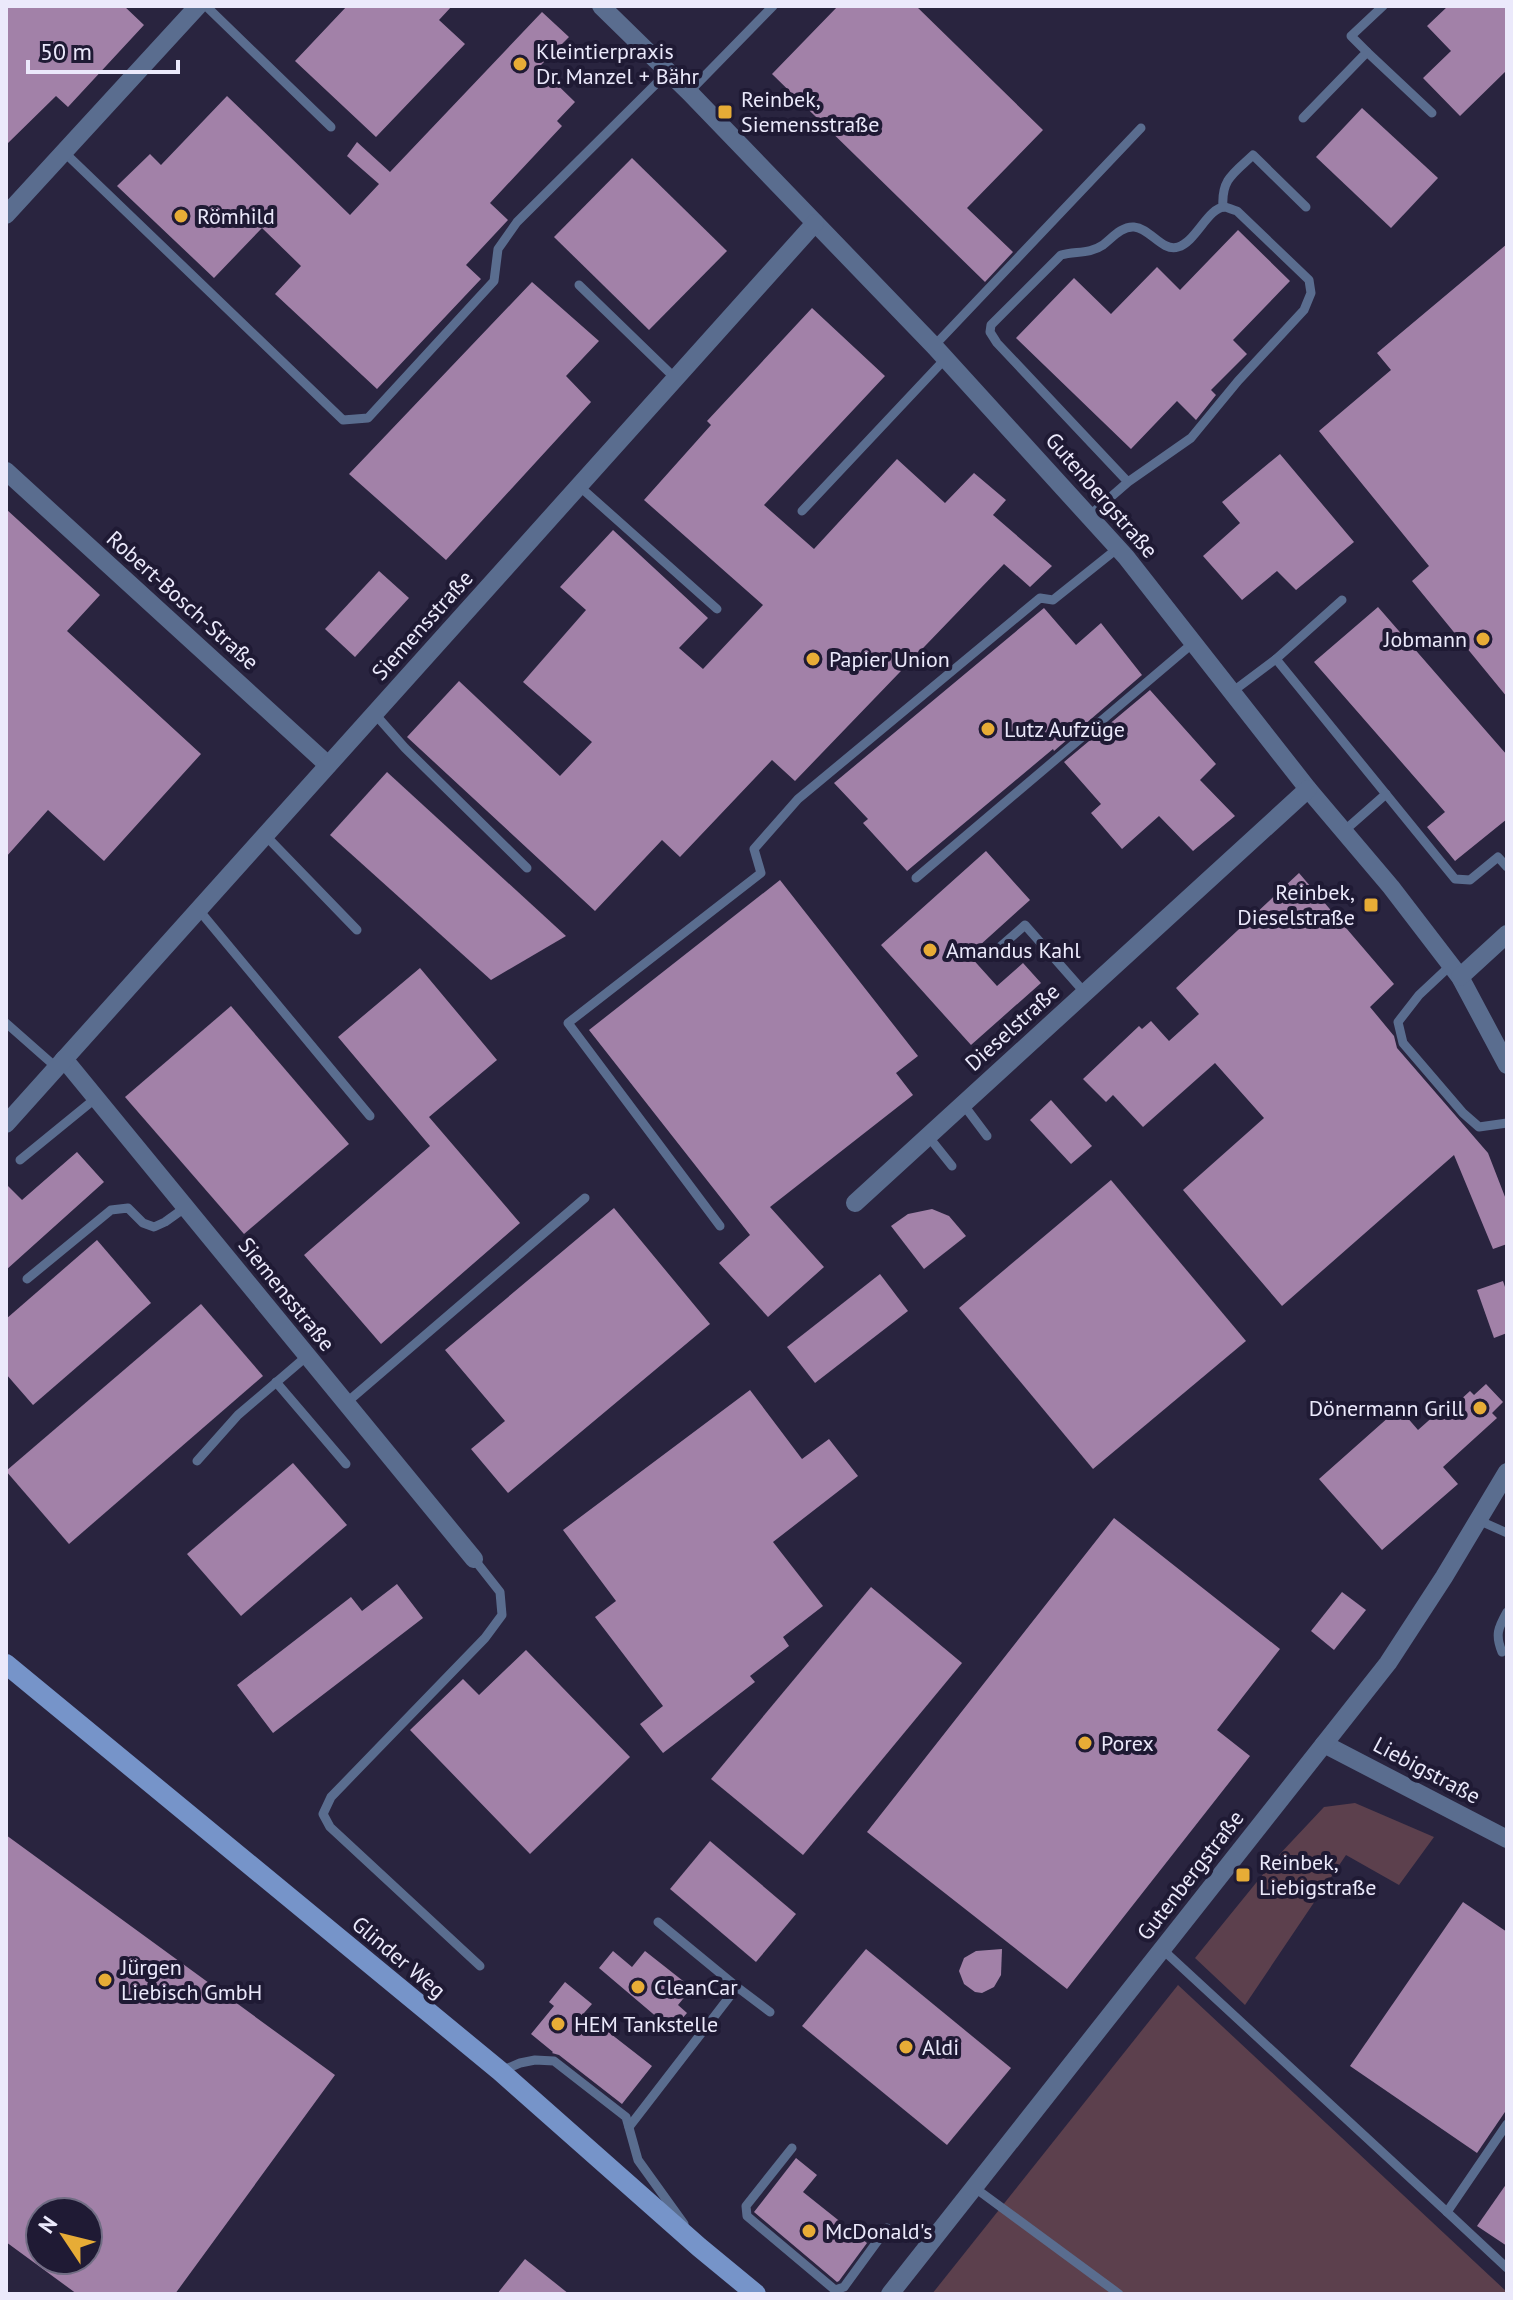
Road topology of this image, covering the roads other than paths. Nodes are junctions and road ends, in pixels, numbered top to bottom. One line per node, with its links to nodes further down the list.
1 (198, 6): 13 (street)
2 (206, 6): 11 (lane)
3 (601, 6): 7 (street, Gutenbergstraße)
4 (773, 6): 8 (lane)
5 (1383, 6): 6 (lane)
6 (1367, 52): 9 (lane); 10 (lane)
7 (668, 72): 8 (street, Gutenbergstraße); 13 (lane)
8 (689, 92): 17 (street, Gutenbergstraße)
9 (1432, 113)
10 (1303, 118)
11 (331, 127)
12 (1141, 128): 19 (lane)
13 (64, 152): 16 (street)
14 (1223, 207): 15 (lane); 22 (lane); 22 (lane)
15 (1306, 207)
16 (6, 215)
17 (815, 223): 19 (street, Gutenbergstraße); 20 (street, Siemensstraße)
18 (579, 285): 20 (lane)
19 (940, 352): 24 (lane); 25 (street, Gutenbergstraße)
20 (676, 379): 23 (street, Siemensstraße)
21 (6, 471): 33 (street, Robert-Bosch-Straße)
22 (1128, 482): 25 (lane)
23 (579, 486): 28 (lane); 32 (street, Siemensstraße)
24 (802, 511)
25 (1089, 516): 26 (street, Gutenbergstraße)
26 (1118, 548): 29 (street, Gutenbergstraße); 62 (lane)
27 (1342, 600): 30 (lane)
28 (717, 609)
29 (1193, 643): 31 (street, Gutenbergstraße); 40 (lane)
30 (1276, 659): 31 (lane); 35 (lane)
31 (1232, 692): 34 (street, Gutenbergstraße)
32 (374, 713): 33 (street, Siemensstraße); 39 (lane)
33 (328, 765): 37 (street, Siemensstraße)
34 (1308, 789): 36 (street, Gutenbergstraße); 46 (street, Dieselstraße)
35 (1386, 794): 36 (lane); 38 (lane)
36 (1344, 831): 45 (street, Gutenbergstraße)
37 (265, 835): 41 (street, Siemensstraße); 42 (lane)
38 (1507, 867)
39 (527, 868)
40 (916, 878)
41 (198, 909): 48 (street, Siemensstraße); 52 (lane)
42 (357, 930)
43 (1507, 934): 45 (street)
44 (992, 954): 46 (lane)
45 (1456, 971): 49 (street, Gutenbergstraße); 53 (lane)
46 (1085, 993): 51 (street, Dieselstraße)
47 (6, 1023): 48 (lane)
48 (60, 1064): 50 (street, Siemensstraße); 54 (street, Siemensstraße)
49 (1507, 1065)
50 (96, 1098): 57 (lane); 61 (street, Siemensstraße)
51 (963, 1104): 55 (street, Dieselstraße); 56 (lane)
52 (370, 1116)
53 (1507, 1123)
54 (6, 1124)
55 (928, 1136): 58 (lane); 60 (street, Dieselstraße)
56 (987, 1136)
57 (20, 1160)
58 (952, 1166)
59 (585, 1198): 66 (lane)
60 (855, 1203)
61 (186, 1207): 63 (lane); 64 (street, Siemensstraße)
62 (720, 1226)
63 (27, 1279)
64 (307, 1356): 65 (lane); 66 (street, Siemensstraße)
65 (276, 1382): 67 (lane); 68 (lane)
66 (346, 1403): 73 (street, Siemensstraße)
67 (197, 1461)
68 (346, 1464)
69 (1507, 1472): 70 (street, Gutenbergstraße)
70 (1501, 1493): 71 (street, Gutenbergstraße)
71 (1478, 1520): 72 (lane); 77 (street, Gutenbergstraße)
72 (1507, 1533)
73 (474, 1559): 81 (lane)
74 (1507, 1612): 75 (lane)
75 (1502, 1652)
76 (6, 1664): 84 (main road, Glinder Weg)
77 (1324, 1744): 78 (street, Liebigstraße); 80 (street, Gutenbergstraße)
78 (1507, 1839)
79 (658, 1922): 82 (lane)
80 (1162, 1949): 88 (street, Gutenbergstraße); 89 (lane)
81 (480, 1966)
82 (737, 1987): 83 (lane); 86 (lane)
83 (770, 2012)
84 (500, 2071): 86 (lane); 91 (main road, Glinder Weg)
85 (1507, 2124): 89 (lane)
86 (629, 2127): 91 (lane)
87 (792, 2148): 90 (lane)
88 (975, 2188): 94 (street, Gutenbergstraße); 95 (lane)
89 (1447, 2212): 92 (lane)
90 (887, 2228)
91 (699, 2247): 93 (main road, Glinder Weg)
92 (1507, 2268)
93 (756, 2294)
94 (890, 2294)
95 (1119, 2294)

